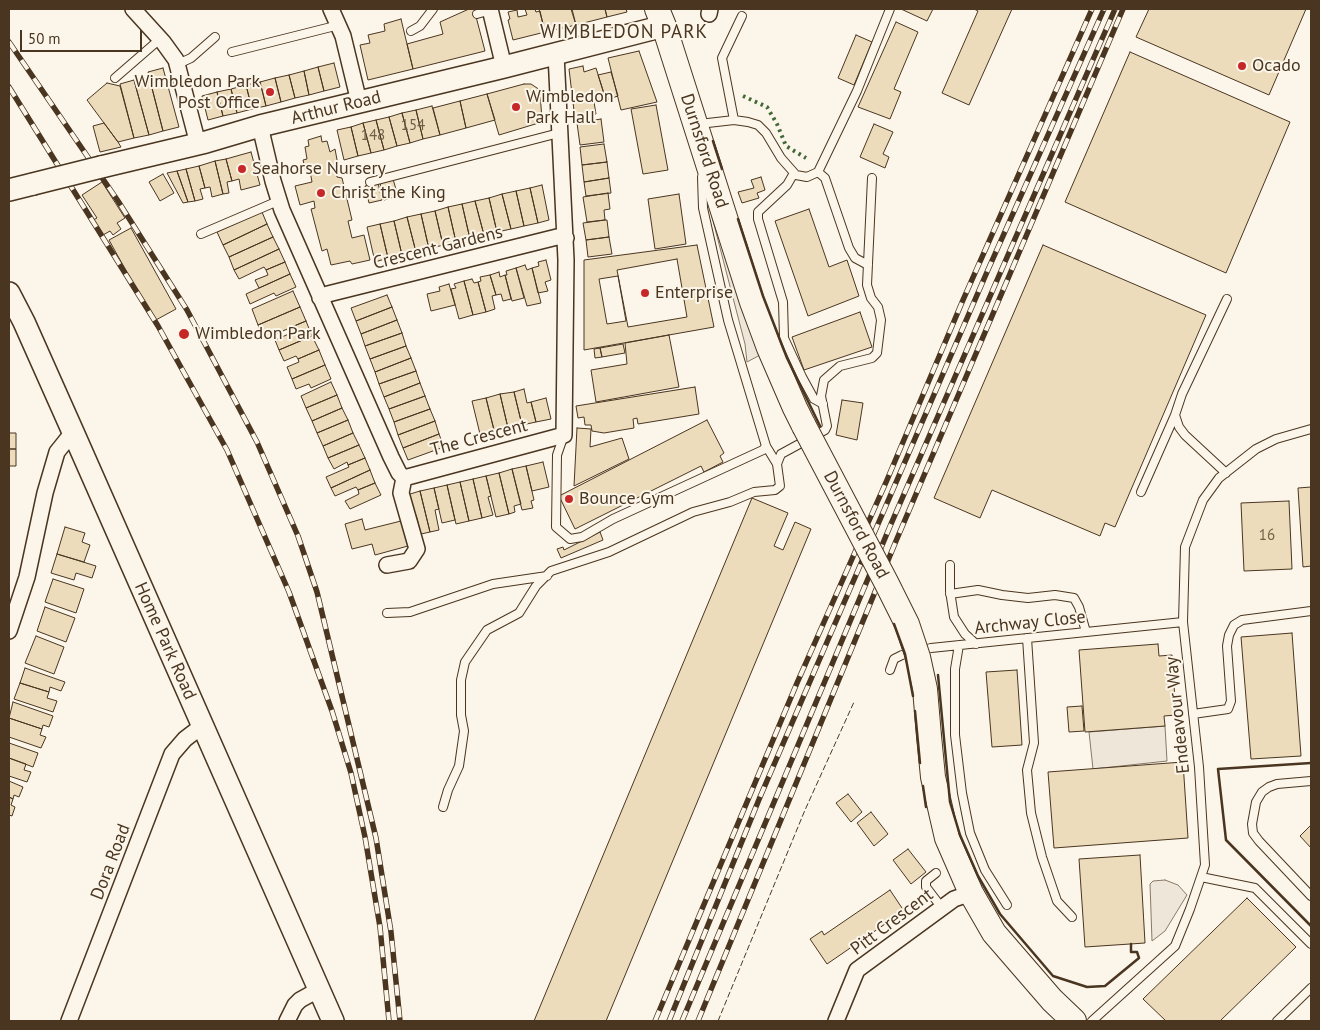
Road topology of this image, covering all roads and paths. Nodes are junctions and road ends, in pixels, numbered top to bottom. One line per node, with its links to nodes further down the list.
1 (133, 9): 11 (street)
2 (331, 9): 8 (street)
3 (432, 9): 9 (lane)
4 (890, 9): 23 (lane)
5 (486, 11): 15 (street)
6 (742, 16): 18 (lane)
7 (660, 17): 13 (street, Arthur Road); 21 (main road, Durnsford Road)
8 (339, 25): 12 (lane); 17 (street)
9 (411, 31)
10 (215, 37): 14 (lane)
11 (160, 39): 14 (street); 16 (lane)
12 (232, 52)
13 (556, 54): 15 (street, Arthur Road); 20 (street)
14 (178, 64): 22 (street)
15 (504, 67): 17 (street, Arthur Road)
16 (115, 78)
17 (359, 102): 19 (street, Arthur Road)
18 (734, 120): 21 (lane); 24 (lane)
19 (260, 126): 22 (street, Arthur Road); 28 (street)
20 (559, 133): 26 (lane); 30 (street)
21 (698, 134): 40 (lane); 64 (main road, Durnsford Road, bridge)
22 (198, 144): 27 (street, Arthur Road, bridge)
23 (818, 172): 24 (lane); 31 (lane)
24 (794, 173): 35 (lane)
25 (872, 178): 31 (lane)
26 (370, 182)
27 (9, 190)
28 (278, 201): 29 (lane); 33 (street)
29 (200, 234)
30 (566, 238): 33 (street, Crescent Gardens); 39 (street)
31 (868, 264): 35 (lane)
32 (9, 293): 38 (street, Home Park Road)
33 (320, 298): 43 (street)
34 (1227, 298): 36 (lane)
35 (823, 404): 41 (lane)
36 (1175, 415): 42 (lane); 44 (lane)
37 (1311, 429): 42 (lane, Endeavour Way)
38 (73, 432): 52 (street); 59 (street, Home Park Road)
39 (564, 435): 40 (lane); 43 (street, The Crescent)
40 (766, 446): 41 (lane)
41 (777, 464): 47 (lane)
42 (1226, 472): 51 (lane, Endeavour Way)
43 (404, 478): 45 (street)
44 (1141, 492)
45 (387, 565)
46 (950, 565): 48 (lane)
47 (547, 576): 50 (lane); 61 (lane)
48 (950, 594): 53 (lane); 55 (lane)
49 (1311, 610): 58 (lane)
50 (387, 613)
51 (1183, 622): 53 (lane, Archway Close); 58 (lane, Endeavour Way)
52 (9, 630)
53 (1086, 632): 54 (lane, Archway Close)
54 (1027, 638): 55 (lane, Archway Close); 68 (lane)
55 (976, 644): 56 (lane, Archway Close)
56 (959, 645): 57 (lane, Archway Close); 66 (lane)
57 (890, 670)
58 (1193, 714): 63 (lane, Endeavour Way)
59 (202, 726): 71 (street, Home Park Road); 72 (street, Dora Road)
60 (1311, 781): 65 (lane)
61 (443, 807)
62 (936, 873): 67 (lane)
63 (1201, 877): 69 (lane); 77 (lane, Endeavour Way)
64 (971, 893): 67 (street, Pitt Crescent); 76 (main road, Durnsford Road)
65 (1311, 896)
66 (1007, 905)
67 (942, 908): 75 (street, Pitt Crescent)
68 (1072, 917)
69 (1311, 944)
70 (1311, 988): 78 (lane)
71 (318, 990): 73 (street); 74 (street, Home Park Road)
72 (69, 1021)
73 (287, 1021)
74 (333, 1021)
75 (836, 1021)
76 (1074, 1021)
77 (1092, 1021)
78 (1277, 1021)

